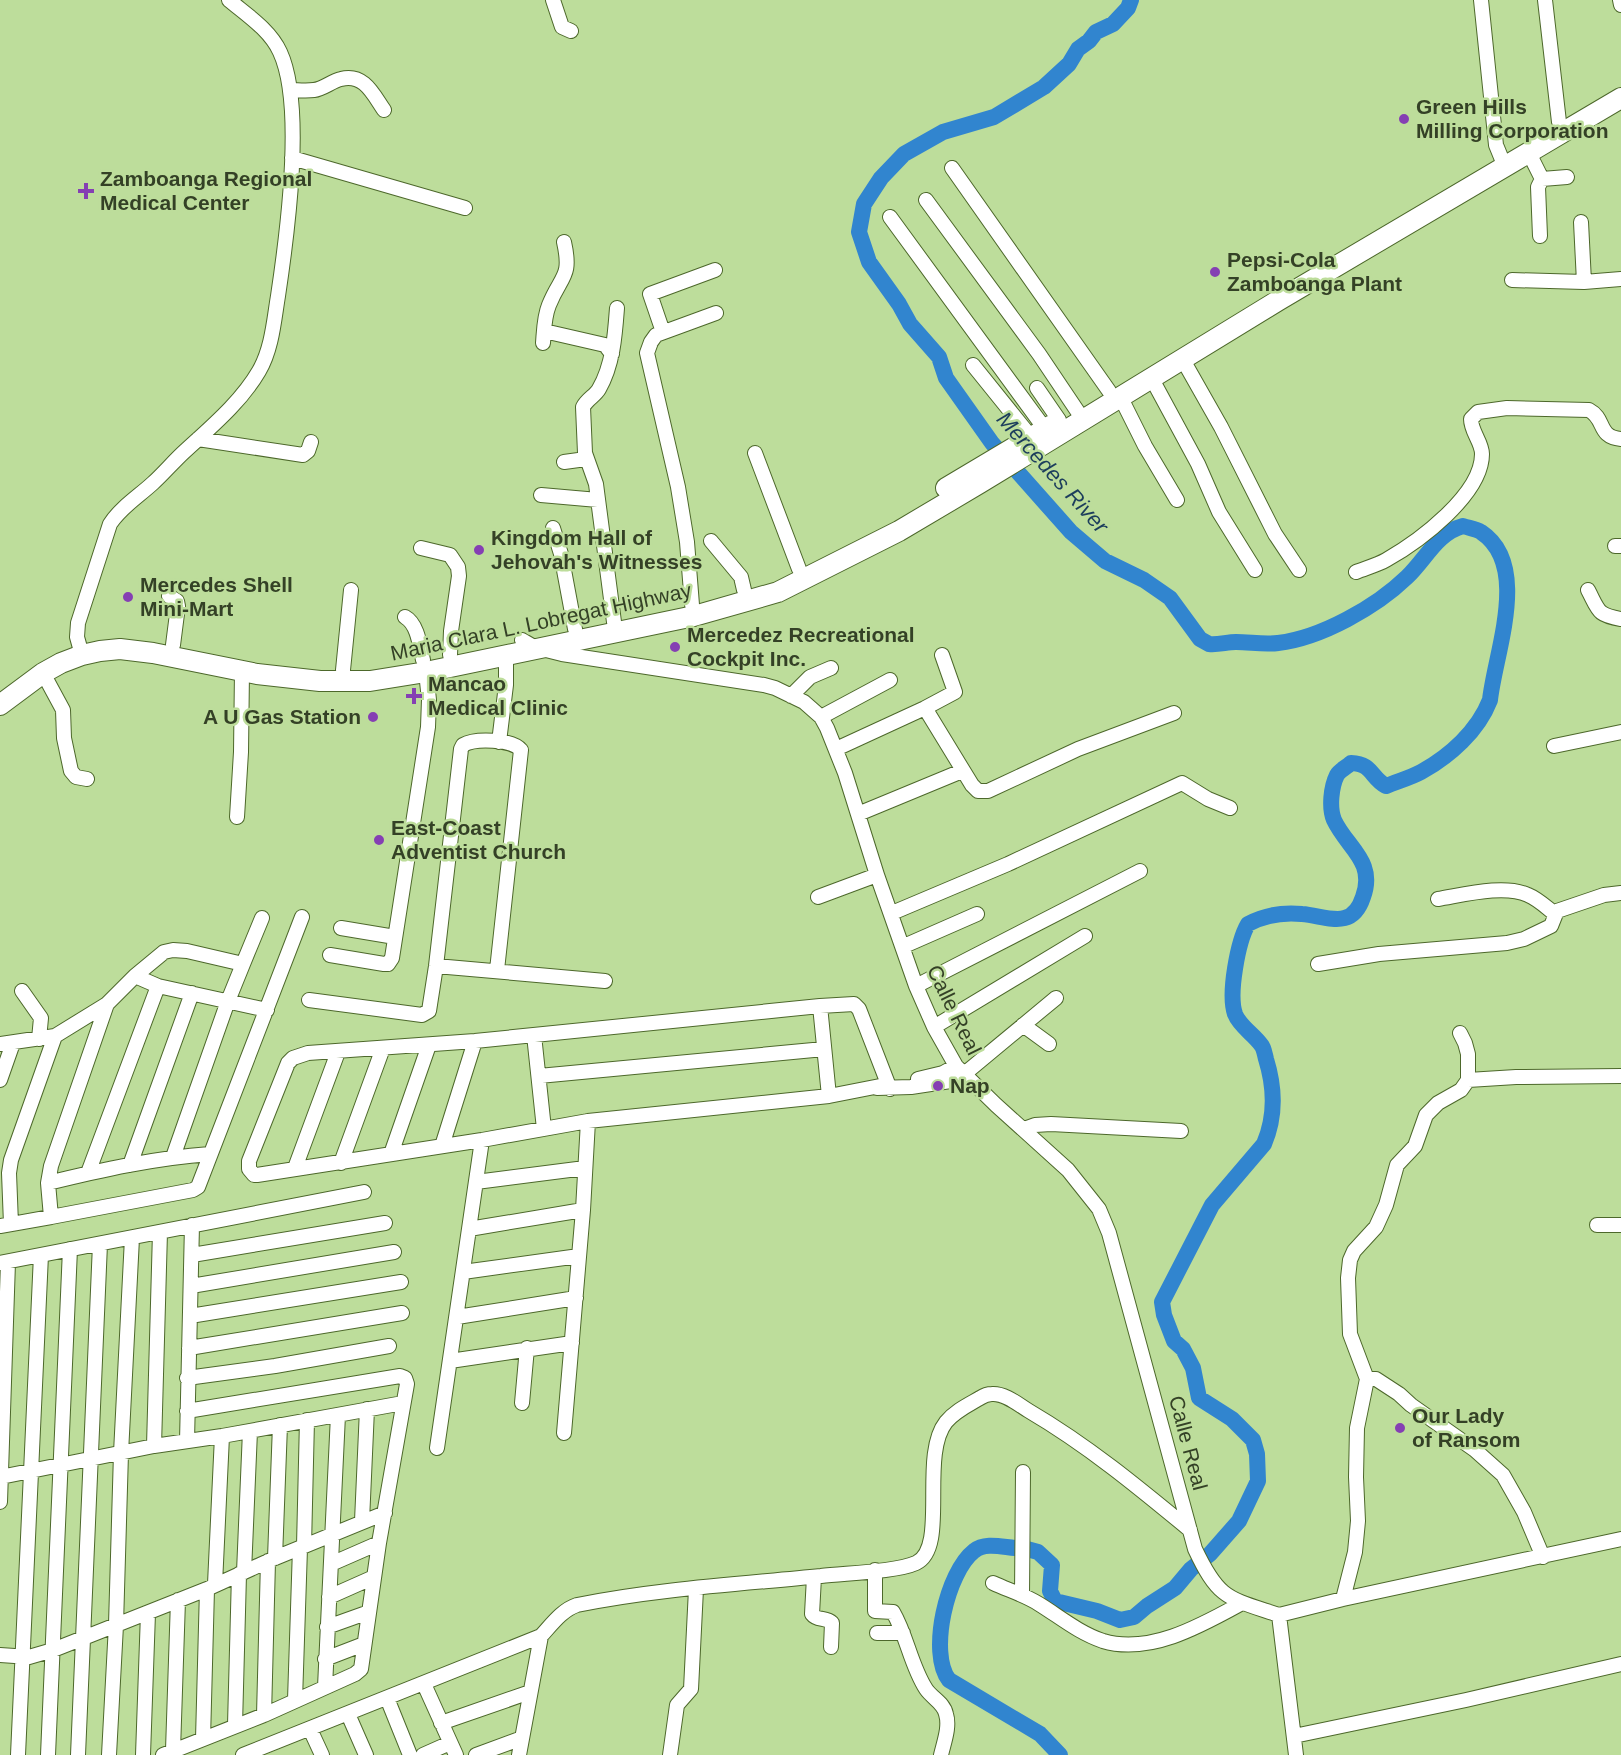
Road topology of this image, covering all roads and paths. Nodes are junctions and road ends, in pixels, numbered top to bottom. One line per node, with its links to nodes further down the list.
1 (229, 0): 8 (street)
2 (553, 0): 7 (street)
3 (1481, 0): 14 (street)
4 (1545, 0): 11 (street)
5 (1620, 0): 6 (street)
6 (1621, 5)
7 (571, 31)
8 (290, 90): 10 (street); 13 (street)
9 (1619, 95): 11 (highway, Maria Clara L. Lobregat Highway); 12 (highway, Maria Clara L. Lobregat Highway)
10 (384, 110)
11 (1559, 122): 14 (highway, Maria Clara L. Lobregat Highway)
12 (1529, 153): 14 (highway, Maria Clara L. Lobregat Highway); 17 (street)
13 (292, 158): 20 (street); 40 (street)
14 (1502, 162): 18 (highway, Maria Clara L. Lobregat Highway)
15 (952, 168): 37 (street)
16 (1567, 177): 17 (street)
17 (1542, 179): 23 (street)
18 (1465, 184): 33 (highway, Maria Clara L. Lobregat Highway); 37 (highway, Maria Clara L. Lobregat Highway)
19 (926, 200): 38 (street)
20 (465, 208)
21 (890, 217): 39 (street)
22 (1581, 222): 28 (street)
23 (1540, 236)
24 (564, 242): 32 (street)
25 (716, 270): 31 (street)
26 (1621, 279): 28 (street)
27 (1512, 280): 28 (street)
28 (1584, 282)
29 (617, 308): 32 (street)
30 (716, 313): 31 (street)
31 (663, 332): 61 (street)
32 (612, 354): 44 (street)
33 (1183, 360): 35 (highway, Maria Clara L. Lobregat Highway); 55 (street)
34 (973, 365): 39 (street)
35 (1152, 379): 37 (highway, Maria Clara L. Lobregat Highway); 54 (street)
36 (1037, 388): 39 (street)
37 (1115, 394): 38 (highway, Maria Clara L. Lobregat Highway); 49 (street)
38 (1081, 415): 39 (highway, Maria Clara L. Lobregat Highway); 39 (highway, Maria Clara L. Lobregat Highway)
39 (1039, 436): 46 (highway, Maria Clara L. Lobregat Highway)
40 (198, 439): 42 (street); 68 (street)
41 (1621, 439): 56 (street)
42 (311, 441)
43 (755, 453): 53 (street)
44 (586, 459): 45 (street); 48 (street)
45 (564, 462)
46 (976, 478): 53 (highway, Maria Clara L. Lobregat Highway); 69 (highway, Maria Clara L. Lobregat Highway)
47 (541, 495): 48 (street)
48 (598, 500): 64 (street)
49 (1177, 500)
50 (553, 528): 65 (street)
51 (711, 541): 58 (street)
52 (421, 548): 70 (street)
53 (799, 569): 58 (highway, Maria Clara L. Lobregat Highway)
54 (1255, 570)
55 (1299, 570)
56 (1356, 572)
57 (351, 590): 75 (street)
58 (744, 590): 61 (highway, Maria Clara L. Lobregat Highway)
59 (1588, 590): 63 (street)
60 (170, 596): 67 (street)
61 (692, 605): 64 (highway, Maria Clara L. Lobregat Highway)
62 (405, 617): 73 (street)
63 (1621, 619)
64 (614, 622): 65 (highway, Maria Clara L. Lobregat Highway)
65 (575, 629): 66 (highway, Maria Clara L. Lobregat Highway)
66 (522, 640): 69 (street, Calle Real); 70 (highway, Maria Clara L. Lobregat Highway)
67 (173, 645): 68 (highway, Maria Clara L. Lobregat Highway); 75 (highway, Maria Clara L. Lobregat Highway)
68 (80, 649): 76 (highway, Maria Clara L. Lobregat Highway); 77 (highway, Maria Clara L. Lobregat Highway); 79 (highway, Maria Clara L. Lobregat Highway)
69 (540, 649): 72 (highway, Maria Clara L. Lobregat Highway); 80 (street, Calle Real)
70 (450, 655): 73 (highway, Maria Clara L. Lobregat Highway)
71 (942, 655): 82 (street)
72 (506, 656): 73 (highway, Maria Clara L. Lobregat Highway); 86 (street)
73 (424, 666): 75 (highway, Maria Clara L. Lobregat Highway); 76 (highway, Maria Clara L. Lobregat Highway); 106 (street)
74 (831, 668): 80 (street)
75 (343, 670)
76 (242, 671): 93 (street)
77 (43, 673): 81 (highway, Maria Clara L. Lobregat Highway); 90 (street)
78 (890, 680): 84 (street)
79 (0, 691)
80 (791, 696): 84 (street, Calle Real)
81 (0, 705)
82 (925, 708): 88 (street); 89 (street)
83 (1174, 713): 89 (street)
84 (821, 717): 88 (street, Calle Real)
85 (1621, 732): 87 (street)
86 (499, 742): 111 (street); 112 (street)
87 (1554, 746)
88 (836, 749): 92 (street, Calle Real)
89 (962, 771): 92 (street)
90 (87, 778)
91 (1230, 808): 99 (street)
92 (858, 814): 95 (street, Calle Real)
93 (237, 817)
94 (1140, 871): 116 (street)
95 (877, 875): 97 (street); 99 (street, Calle Real)
96 (1621, 893): 101 (street)
97 (818, 897)
98 (1438, 899): 101 (street)
99 (892, 913): 107 (street, Calle Real)
100 (976, 914): 107 (street)
101 (1555, 914): 110 (street)
102 (302, 917): 124 (street)
103 (262, 918): 109 (street)
104 (340, 928): 106 (street)
105 (1085, 936): 126 (street)
106 (395, 938): 108 (street)
107 (904, 946): 116 (street, Calle Real)
108 (330, 955)
109 (243, 964): 113 (street); 121 (street)
110 (1317, 964)
111 (436, 966): 112 (street); 120 (street)
112 (497, 970): 114 (street)
113 (135, 976): 115 (street); 122 (street)
114 (605, 981)
115 (158, 986): 118 (street); 158 (street)
116 (916, 986): 126 (street, Calle Real)
117 (22, 991): 130 (street)
118 (192, 993): 121 (street); 155 (street)
119 (1056, 998): 125 (street)
120 (309, 1000)
121 (228, 1001): 124 (street); 153 (street)
122 (107, 1004): 129 (street); 160 (street)
123 (820, 1006): 128 (street); 136 (street); 143 (street)
124 (267, 1010): 151 (street)
125 (1023, 1025): 133 (street); 138 (street)
126 (934, 1027): 138 (street, Calle Real)
127 (1460, 1033): 142 (street)
128 (534, 1035): 131 (street); 139 (street)
129 (55, 1036): 130 (street); 165 (street)
130 (39, 1039): 132 (street)
131 (475, 1041): 134 (street); 150 (street)
132 (7, 1043): 141 (street)
133 (1049, 1044)
134 (429, 1045): 135 (street); 152 (street)
135 (383, 1048): 137 (street); 154 (street)
136 (824, 1049): 139 (street); 144 (street)
137 (338, 1052): 156 (street); 156 (street)
138 (960, 1071): 143 (street); 147 (street, Calle Real)
139 (539, 1076): 146 (street)
140 (1621, 1076): 142 (street)
141 (0, 1080)
142 (1468, 1080): 192 (street)
143 (885, 1087): 144 (street)
144 (829, 1096): 145 (street)
145 (588, 1121): 146 (street); 157 (street)
146 (544, 1129): 149 (street)
147 (1024, 1129): 148 (street); 215 (street, Calle Real)
148 (1181, 1131)
149 (482, 1140): 150 (street); 159 (street)
150 (442, 1146): 152 (street)
151 (210, 1154): 153 (street); 163 (street)
152 (391, 1154): 154 (street)
153 (173, 1157): 155 (street)
154 (340, 1162): 156 (street)
155 (130, 1165): 158 (street)
156 (295, 1168)
157 (585, 1168): 159 (street); 162 (street)
158 (88, 1173): 160 (street)
159 (476, 1182): 169 (street)
160 (48, 1183): 163 (street)
161 (364, 1192): 166 (street)
162 (583, 1210): 169 (street); 177 (street)
163 (51, 1217): 165 (street)
164 (385, 1223): 176 (street)
165 (5, 1225)
166 (192, 1225): 170 (street); 176 (street)
167 (1597, 1225): 168 (street)
168 (1621, 1225)
169 (469, 1229): 179 (street)
170 (160, 1232): 171 (street); 204 (street)
171 (132, 1238): 172 (street); 206 (street)
172 (100, 1244): 173 (street); 207 (street)
173 (70, 1249): 175 (street); 208 (street)
174 (394, 1252): 181 (street)
175 (41, 1255): 178 (street); 209 (street)
176 (192, 1255): 181 (street)
177 (579, 1256): 179 (street); 182 (street)
178 (4, 1262): 211 (street)
179 (463, 1272): 185 (street)
180 (400, 1282): 184 (street)
181 (191, 1286): 184 (street)
182 (576, 1298): 185 (street); 186 (street)
183 (402, 1313): 188 (street)
184 (190, 1316): 188 (street)
185 (457, 1317): 190 (street)
186 (572, 1343): 189 (street); 201 (street)
187 (389, 1346): 191 (street)
188 (189, 1348): 191 (street)
189 (527, 1348): 190 (street); 194 (street)
190 (450, 1361): 205 (street)
191 (187, 1378): 196 (street)
192 (1367, 1379): 220 (street); 232 (street)
193 (403, 1403): 195 (street); 196 (street); 213 (street)
194 (522, 1403)
195 (367, 1409): 197 (street); 214 (street)
196 (187, 1411): 203 (street)
197 (338, 1414): 198 (street); 216 (street)
198 (307, 1420): 199 (street); 219 (street)
199 (280, 1425): 200 (street); 221 (street)
200 (250, 1431): 202 (street); 224 (street)
201 (564, 1433)
202 (222, 1437): 203 (street); 228 (street)
203 (187, 1441): 204 (street)
204 (153, 1446): 206 (street)
205 (437, 1448)
206 (121, 1453): 207 (street); 238 (street)
207 (92, 1458): 208 (street); 243 (street)
208 (61, 1465): 209 (street); 246 (street)
209 (31, 1472): 211 (street); 248 (street)
210 (1023, 1472): 230 (street)
211 (1, 1477): 212 (street)
212 (0, 1502)
213 (385, 1513): 214 (street); 218 (street)
214 (362, 1521): 216 (street)
215 (1190, 1530): 223 (street); 234 (street, Calle Real)
216 (333, 1534): 219 (street); 222 (street)
217 (1621, 1539): 220 (street)
218 (380, 1543): 222 (street); 225 (street)
219 (302, 1547): 221 (street); 255 (street)
220 (1543, 1557): 232 (street)
221 (272, 1559): 224 (street); 257 (street)
222 (331, 1564): 231 (street)
223 (875, 1570): 226 (street); 241 (street)
224 (241, 1573): 228 (street); 259 (street)
225 (375, 1577): 231 (street); 235 (street)
226 (814, 1577): 229 (street); 245 (street)
227 (993, 1583): 230 (street)
228 (211, 1586): 233 (street); 262 (street)
229 (696, 1589): 242 (street); 278 (street)
230 (1022, 1595): 234 (street)
231 (328, 1597): 239 (street)
232 (1343, 1599): 237 (street)
233 (178, 1600): 236 (street); 265 (street)
234 (1242, 1603): 237 (street, Calle Real)
235 (369, 1612): 239 (street); 244 (street)
236 (148, 1613): 238 (street); 270 (street)
237 (1279, 1615): 261 (street)
238 (116, 1624): 243 (street); 269 (street)
239 (327, 1627): 249 (street)
240 (877, 1633): 241 (street)
241 (903, 1633): 279 (street)
242 (541, 1636): 251 (street); 253 (street)
243 (84, 1637): 246 (street); 268 (street)
244 (364, 1644): 249 (street); 252 (street)
245 (831, 1647)
246 (53, 1650): 248 (street); 267 (street)
247 (0, 1655): 248 (street)
248 (22, 1657): 266 (street)
249 (325, 1659): 252 (street)
250 (1621, 1664): 261 (street)
251 (424, 1684): 254 (street); 258 (street)
252 (325, 1687): 255 (street)
253 (531, 1692): 258 (street); 263 (street)
254 (387, 1698): 256 (street); 274 (street)
255 (295, 1700): 257 (street)
256 (348, 1714): 260 (street); 273 (street)
257 (264, 1715): 259 (street)
258 (441, 1723): 264 (street)
259 (235, 1725): 262 (street)
260 (310, 1729): 271 (street); 272 (street)
261 (1293, 1736): 280 (street)
262 (203, 1738): 265 (street)
263 (522, 1738): 276 (street); 277 (street)
264 (453, 1749): 275 (street)
265 (168, 1753)
266 (18, 1755)
267 (48, 1755)
268 (78, 1755)
269 (109, 1755)
270 (143, 1755)
271 (243, 1755)
272 (322, 1755)
273 (366, 1755)
274 (410, 1755)
275 (423, 1755)
276 (476, 1755)
277 (519, 1755)
278 (670, 1755)
279 (941, 1755)
280 (1296, 1755)

